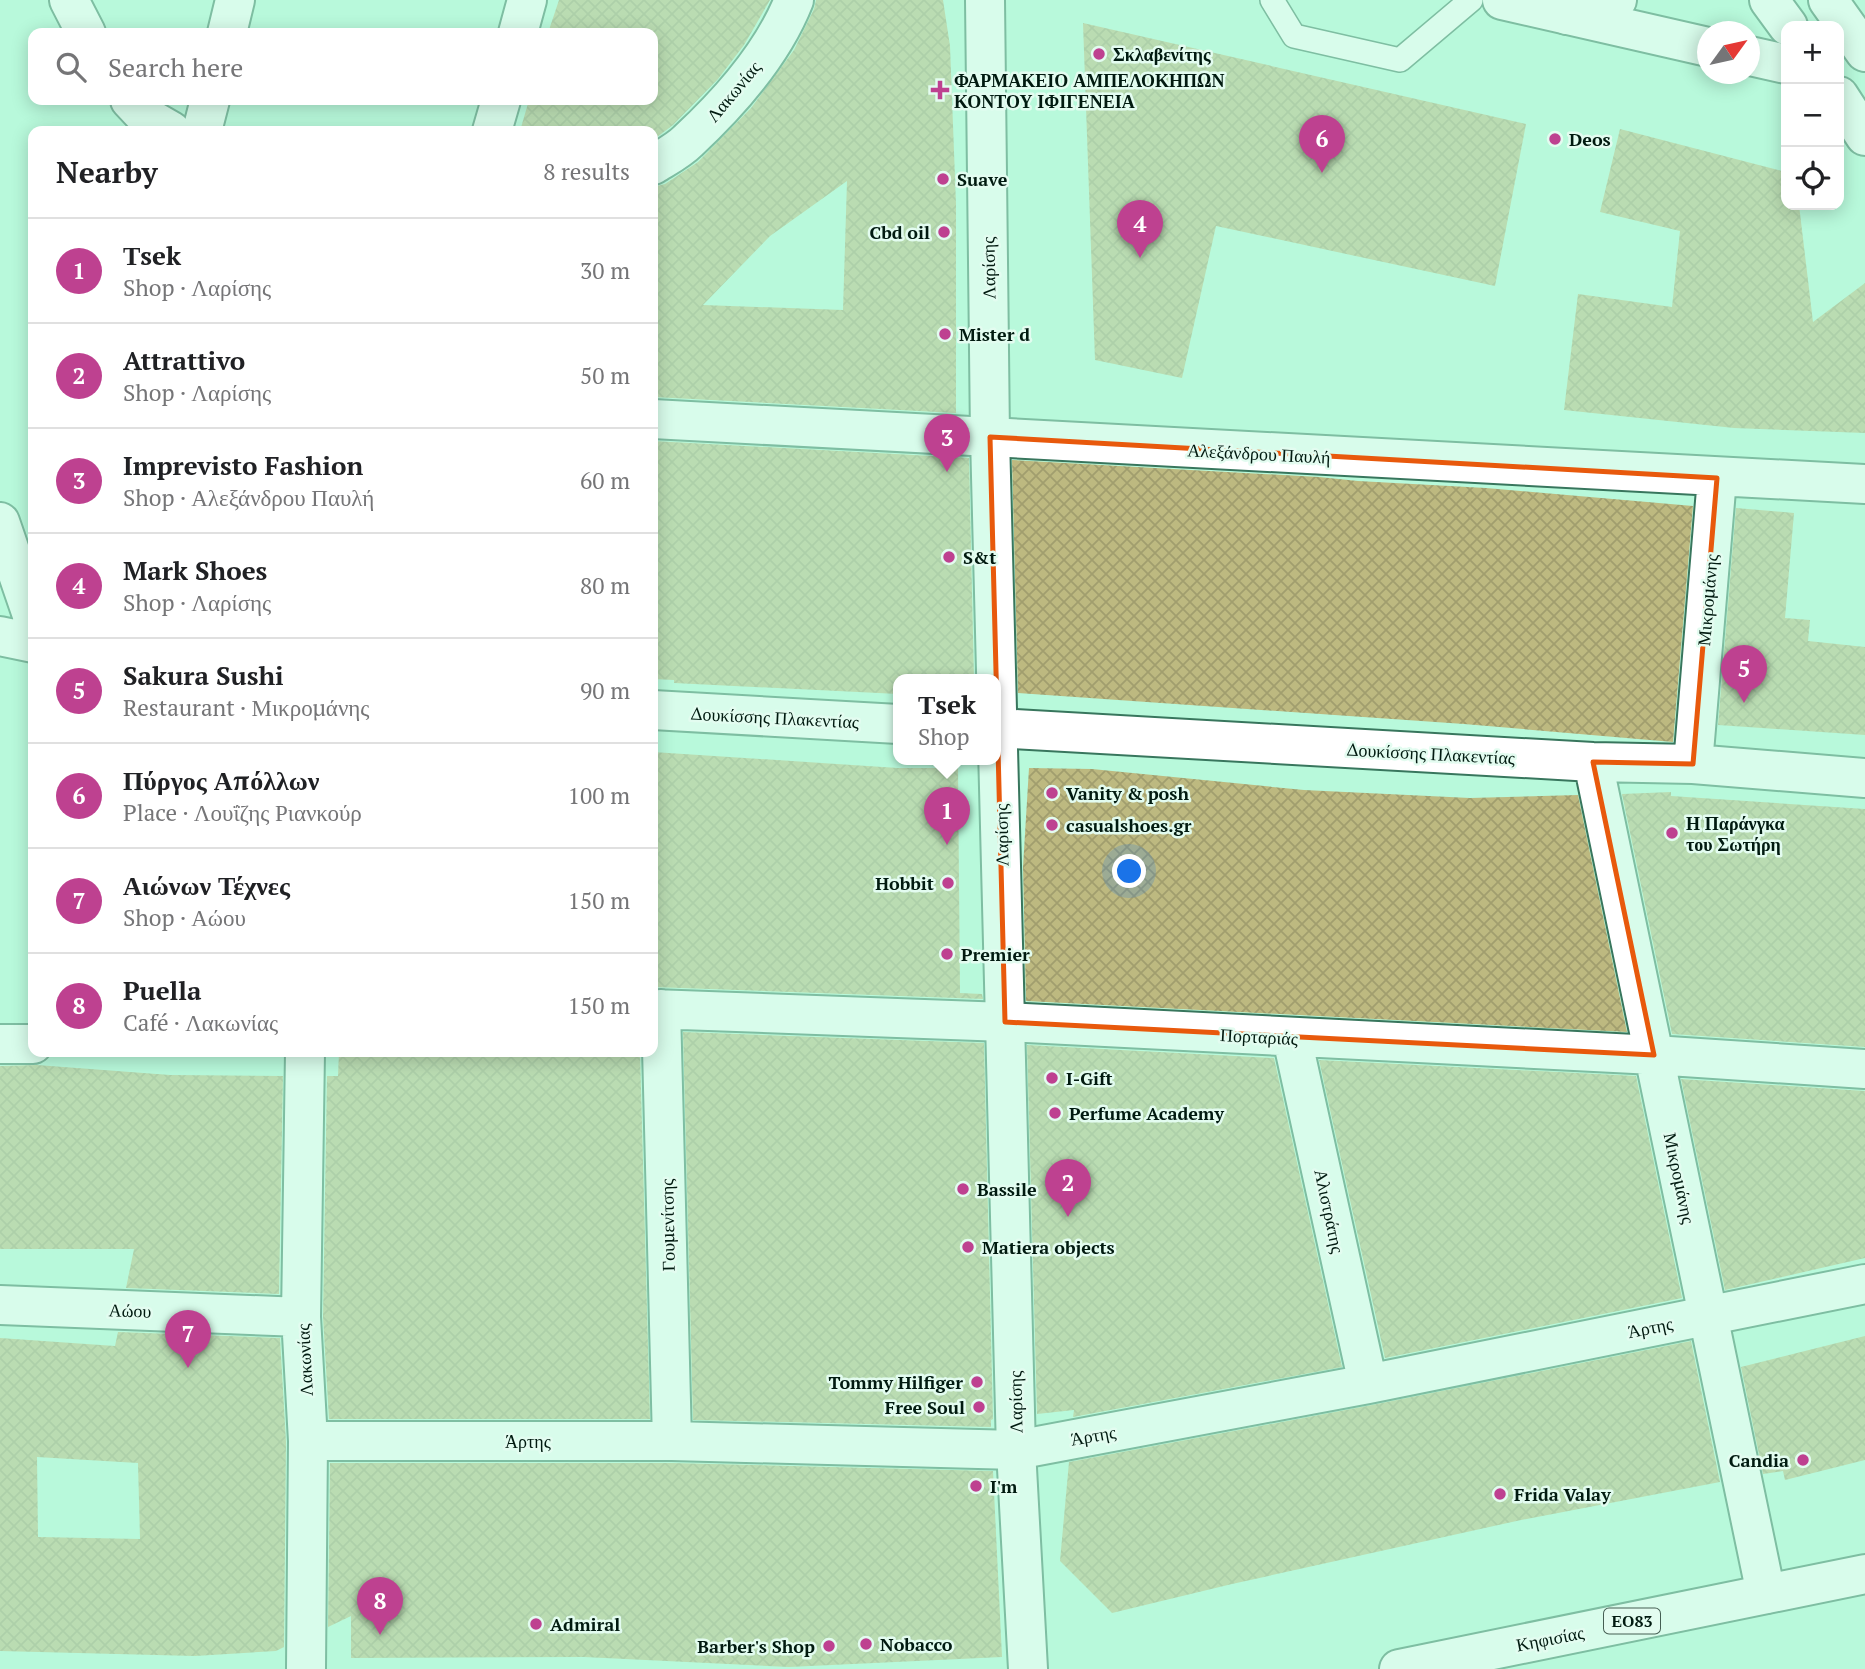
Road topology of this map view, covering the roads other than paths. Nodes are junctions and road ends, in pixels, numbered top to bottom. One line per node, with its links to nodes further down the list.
1 (69, 0): 14 (street)
2 (235, 0): 15 (street)
3 (527, 0): 16 (street)
4 (794, 0): 29 (street, Λακωνίας)
5 (985, 0): 31 (street, Λαρίσης)
6 (1272, 0): 7 (lane)
7 (1471, 0)
8 (1502, 0): 12 (street)
9 (1617, 0): 12 (street)
10 (1769, 0): 13 (street)
11 (1828, 0): 18 (street)
12 (1567, 15): 17 (street)
13 (1784, 21)
14 (83, 28)
15 (228, 28)
16 (519, 28)
17 (1697, 45)
18 (1865, 52)
19 (1760, 58): 20 (street)
20 (1781, 63)
21 (1844, 104): 28 (street)
22 (135, 105): 25 (street)
23 (209, 105): 26 (street)
24 (500, 105): 27 (street)
25 (162, 126)
26 (203, 126)
27 (493, 126)
28 (1865, 136)
29 (658, 162)
30 (658, 419): 31 (street, Αλεξάνδρου Παυλή)
31 (990, 438): 32 (street, Αλεξάνδρου Παυλή); 38 (street, Λαρίσης)
32 (1717, 478): 33 (street, Αλεξάνδρου Παυλή); 43 (street, Μικρομάνης)
33 (1865, 484)
34 (0, 522): 35 (street)
35 (28, 603)
36 (0, 636): 37 (street)
37 (28, 642)
38 (996, 674)
39 (658, 710): 40 (street, Δουκίσσης Πλακεντίας)
40 (893, 724)
41 (1001, 728): 42 (street, Δουκίσσης Πλακεντίας)
42 (1593, 762): 43 (street, Δουκίσσης Πλακεντίας); 52 (street, Μικρομάνης)
43 (1693, 764): 45 (street, Δουκίσσης Πλακεντίας)
44 (998, 765): 47 (street, Λαρίσης)
45 (1865, 778)
46 (658, 1009): 47 (street, Πορταριάς)
47 (1005, 1022): 49 (street, Πορταριάς); 62 (street, Λαρίσης)
48 (658, 1038): 61 (street, Γουμενίτσης)
49 (1293, 1038): 52 (street, Πορταριάς); 59 (street, Αλιστράτης)
50 (0, 1044): 51 (street)
51 (28, 1044)
52 (1654, 1055): 54 (street, Πορταριάς); 57 (street, Μικρομάνης)
53 (305, 1057): 58 (street, Λακωνίας)
54 (1865, 1069)
55 (1865, 1284): 57 (street, Άρτης)
56 (0, 1305): 58 (street, Αώου)
57 (1708, 1315): 59 (street, Άρτης); 64 (street, Μικρομάνης)
58 (301, 1317): 60 (street, Λακωνίας)
59 (1368, 1384): 62 (street, Άρτης)
60 (308, 1441): 61 (street, Άρτης); 65 (street, Λακωνίας)
61 (672, 1441): 62 (street, Άρτης)
62 (1016, 1450): 66 (street, Λαρίσης)
63 (1865, 1574): 64 (street, Κηφισίας / ΕΟ83)
64 (1766, 1594): 67 (street, Κηφισίας / ΕΟ83)
65 (306, 1669)
66 (1028, 1669)
67 (1399, 1669)

